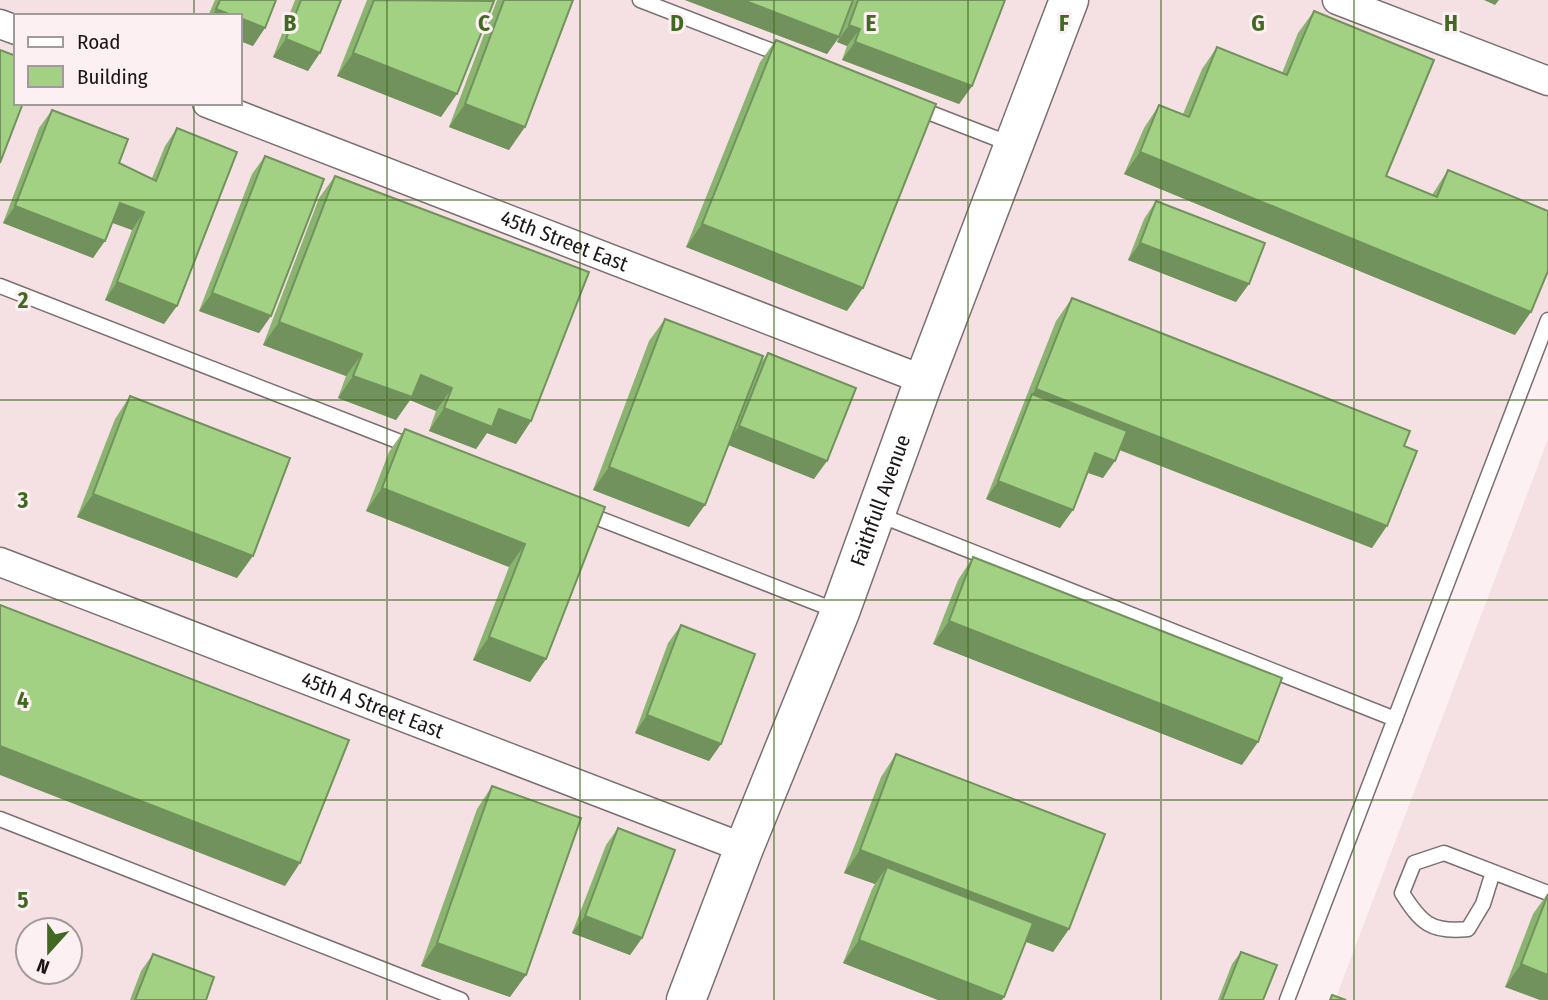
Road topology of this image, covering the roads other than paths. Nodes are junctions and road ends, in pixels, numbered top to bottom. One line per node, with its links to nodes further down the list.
1 (640, 0): 4 (lane)
2 (1069, 0): 8 (street, Faithfull Avenue)
3 (1337, 0): 5 (street)
4 (794, 60)
5 (1548, 81)
6 (897, 100): 8 (lane)
7 (211, 105): 11 (street, 45th Street East)
8 (1013, 145): 11 (street, Faithfull Avenue)
9 (0, 286): 12 (lane)
10 (1548, 320): 17 (lane)
11 (924, 380): 14 (street, Faithfull Avenue)
12 (427, 452)
13 (569, 507): 16 (lane)
14 (876, 513): 16 (street, Faithfull Avenue); 17 (lane)
15 (0, 562): 19 (street, 45th A Street East)
16 (840, 612): 19 (street, Faithfull Avenue)
17 (1395, 719): 25 (lane)
18 (0, 819): 22 (lane)
19 (744, 848): 24 (street, Faithfull Avenue)
20 (1493, 872): 20 (lane); 21 (lane)
21 (1548, 893)
22 (428, 994): 23 (lane)
23 (461, 1000)
24 (686, 1000)
25 (1287, 1000)

